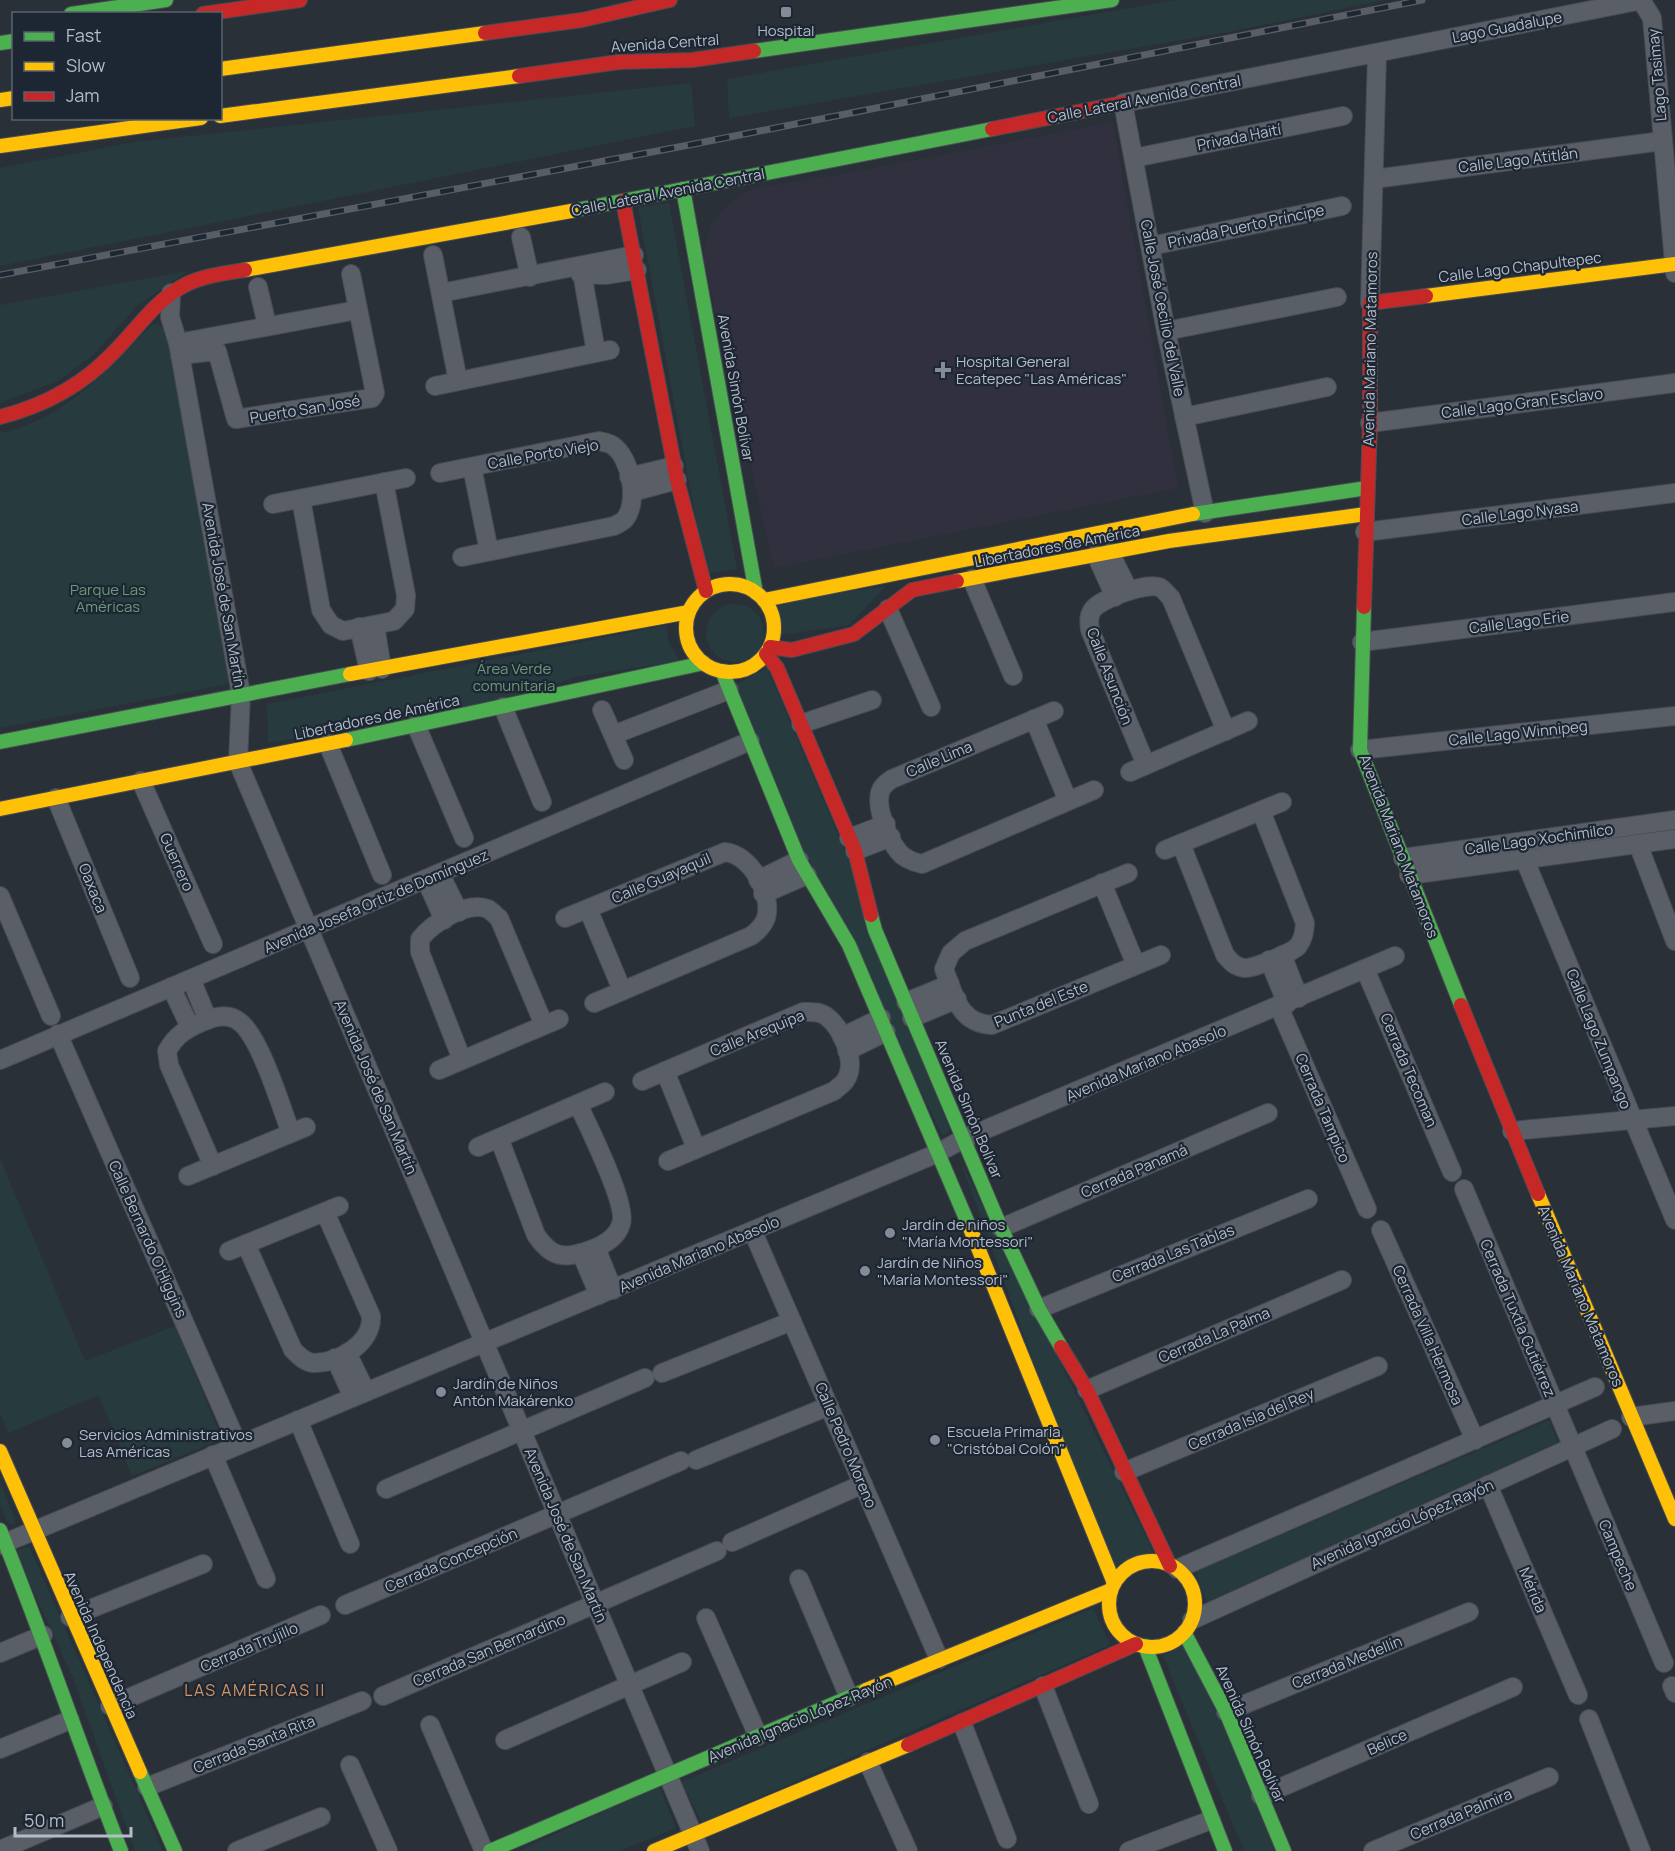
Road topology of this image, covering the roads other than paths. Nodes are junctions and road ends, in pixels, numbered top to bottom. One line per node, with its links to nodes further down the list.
1 (166, 0): 6 (main road)
2 (300, 0): 7 (main road)
3 (670, 0): 9 (main road)
4 (1112, 0): 11 (main road, Avenida Central)
5 (1636, 2): 8 (street, Lago Guadalupe); 14 (street, Lago Tasimay)
6 (85, 12)
7 (217, 12)
8 (1377, 54): 10 (street, Calle Lateral Avenida Central); 17 (street, Avenida Mariano Matamoros)
9 (222, 69)
10 (1123, 102): 16 (street, Calle José Cecilio del Valle); 18 (main road, Calle Lateral Avenida Central)
11 (222, 116)
12 (1343, 116): 16 (street, Privada Haití)
13 (187, 120): 15 (main road)
14 (1662, 141): 17 (street, Calle Lago Atitlán); 25 (street, Lago Tasimay)
15 (0, 146)
16 (1134, 158): 22 (street, Calle José Cecilio del Valle)
17 (1374, 179): 33 (street, Avenida Mariano Matamoros)
18 (683, 189): 19 (main road, Calle Lateral Avenida Central); 65 (main road, Avenida Simón Bolívar)
19 (623, 201): 24 (main road); 30 (main road, Calle Lateral Avenida Central)
20 (1342, 206): 22 (street, Privada Puerto Príncipe)
21 (521, 237): 28 (street)
22 (1151, 246): 36 (street, Calle José Cecilio del Valle)
23 (433, 255): 31 (street)
24 (635, 263): 26 (street); 49 (main road)
25 (1675, 267): 33 (main road, Calle Lago Chapultepec)
26 (578, 270): 28 (street); 38 (street)
27 (351, 274): 34 (street, Puerto San José)
28 (530, 277): 31 (street)
29 (258, 287): 35 (street)
30 (171, 293): 37 (street, Avenida José de San Martín); 44 (main road, Calle Lateral Avenida Central)
31 (441, 293): 38 (street)
32 (1338, 297): 36 (street)
33 (1370, 303): 46 (main road, Avenida Mariano Matamoros)
34 (357, 310): 35 (street); 43 (street, Puerto San José)
35 (267, 325): 37 (street)
36 (1166, 331): 45 (street, Calle José Cecilio del Valle)
37 (179, 349): 43 (street, Puerto San José); 77 (street, Avenida José de San Martín)
38 (458, 381): 40 (street)
39 (1675, 383): 46 (street, Calle Lago Gran Esclavo)
40 (435, 386)
41 (1328, 387): 45 (street)
42 (393, 393): 43 (street, Puerto San José)
43 (375, 396)
44 (0, 417)
45 (1184, 417): 57 (street, Calle José Cecilio del Valle)
46 (1370, 423): 53 (main road, Avenida Mariano Matamoros)
47 (472, 467): 48 (street, Calle Porto Viejo); 52 (street, Calle Porto Viejo); 59 (street, Calle Porto Viejo)
48 (441, 473)
49 (676, 473): 52 (street); 63 (main road)
50 (406, 478): 51 (street)
51 (384, 482): 55 (street); 69 (street)
52 (630, 484): 59 (street)
53 (1366, 488): 57 (main road, Libertadores de América); 58 (main road, Avenida Mariano Matamoros)
54 (1675, 493): 58 (street, Calle Lago Nyasa)
55 (301, 499): 56 (street); 69 (street)
56 (273, 504)
57 (1205, 513): 65 (main road, Libertadores de América)
58 (1366, 523): 60 (main road, Libertadores de América); 70 (main road, Avenida Mariano Matamoros)
59 (489, 552): 61 (street)
60 (1103, 554): 62 (main road, Libertadores de América); 64 (street)
61 (462, 557)
62 (972, 579): 67 (main road, Libertadores de América); 75 (street)
63 (706, 591): 65 (main road); 68 (main road)
64 (1122, 594): 88 (street, Calle Asunción); 88 (street, Calle Asunción)
65 (760, 596): 71 (main road)
66 (1675, 602): 70 (street, Calle Lago Erie)
67 (888, 609): 71 (main road, Libertadores de América); 80 (street)
68 (689, 612): 72 (main road); 73 (main road)
69 (367, 626): 73 (street)
70 (1362, 642): 93 (main road, Avenida Mariano Matamoros)
71 (768, 650): 74 (main road); 86 (main road, Avenida Simón Bolívar)
72 (704, 663): 74 (main road); 79 (main road, Libertadores de América)
73 (375, 670): 77 (main road)
74 (722, 671): 76 (main road)
75 (1013, 676)
76 (729, 690): 89 (street); 90 (main road)
77 (241, 694): 91 (main road); 95 (street, Avenida José de San Martín)
78 (872, 700): 86 (street)
79 (503, 707): 87 (main road, Libertadores de América); 100 (street)
80 (931, 707)
81 (602, 710): 89 (street)
82 (1054, 711): 84 (street, Calle Lima)
83 (1675, 716): 93 (street, Calle Lago Winnipeg)
84 (1034, 719): 99 (street); 105 (street, Calle Lima)
85 (1248, 722): 88 (street, Calle Asunción)
86 (801, 724): 108 (main road, Avenida Simón Bolívar)
87 (416, 725): 92 (main road, Libertadores de América); 106 (street)
88 (1226, 730)
89 (613, 735): 94 (street)
90 (750, 741): 112 (main road); 115 (street, Avenida Josefa Ortiz de Domínguez)
91 (0, 742)
92 (328, 744): 95 (main road, Libertadores de América); 114 (street)
93 (1360, 750): 111 (main road, Avenida Mariano Matamoros)
94 (624, 760)
95 (238, 762): 96 (main road, Libertadores de América); 122 (street, Avenida José de San Martín)
96 (141, 781): 98 (main road, Libertadores de América); 124 (street, Guerrero)
97 (1094, 790): 99 (street, Calle Lima)
98 (56, 798): 102 (main road, Libertadores de América); 130 (street, Oaxaca)
99 (1068, 801): 105 (street, Calle Lima)
100 (542, 802)
101 (1282, 802): 103 (street)
102 (0, 809)
103 (1261, 811): 127 (street); 127 (street)
104 (1675, 820): 111 (street, Calle Lago Xochimilco)
105 (888, 830): 108 (street)
106 (464, 838)
107 (1675, 839): 109 (street, Calle Lago Xochimilco)
108 (852, 844): 137 (main road, Avenida Simón Bolívar)
109 (1638, 844): 110 (street, Calle Lago Xochimilco); 123 (street)
110 (1524, 858): 111 (street, Calle Lago Xochimilco); 153 (street, Calle Lago Zumpango)
111 (1406, 866): 154 (main road, Avenida Mariano Matamoros)
112 (803, 868): 117 (street); 140 (main road)
113 (1128, 873): 116 (street)
114 (382, 875)
115 (433, 877): 120 (street); 122 (street, Avenida Josefa Ortiz de Domínguez)
116 (1102, 883): 128 (street); 134 (street)
117 (761, 887): 119 (street, Calle Guayaquil); 133 (street)
118 (0, 896): 138 (street)
119 (588, 909): 121 (street, Calle Guayaquil); 133 (street)
120 (452, 916): 145 (street); 145 (street)
121 (565, 918)
122 (309, 930): 131 (street, Avenida Josefa Ortiz de Domínguez); 176 (street, Avenida José de San Martín)
123 (1675, 941)
124 (213, 944)
125 (1161, 955): 128 (street, Punta del Este)
126 (1395, 956): 129 (street, Avenida Mariano Abasolo)
127 (1275, 957): 136 (street, Cerrada Tampico)
128 (1136, 965): 134 (street, Punta del Este)
129 (1365, 969): 136 (street, Avenida Mariano Abasolo); 162 (street, Cerrada Tecoman)
130 (130, 978)
131 (191, 979): 132 (street, Avenida Josefa Ortiz de Domínguez); 139 (street)
132 (171, 987): 141 (street); 142 (street, Avenida Josefa Ortiz de Domínguez)
133 (622, 990): 135 (street)
134 (953, 991): 137 (street)
135 (594, 1003)
136 (1289, 1003): 156 (street, Avenida Mariano Abasolo); 166 (street, Cerrada Tampico)
137 (909, 1010): 156 (main road, Avenida Simón Bolívar)
138 (51, 1016)
139 (208, 1020): 141 (street); 161 (street)
140 (883, 1025): 143 (street); 159 (main road)
141 (190, 1028): 161 (street)
142 (58, 1034): 144 (street, Avenida Josefa Ortiz de Domínguez); 190 (street, Calle Bernardo O'Higgins)
143 (844, 1044): 147 (street, Calle Arequipa); 158 (street)
144 (0, 1060)
145 (462, 1060): 146 (street)
146 (439, 1070)
147 (665, 1071): 148 (street, Calle Arequipa); 158 (street)
148 (642, 1081)
149 (605, 1092): 150 (street)
150 (578, 1104): 155 (street); 171 (street)
151 (1268, 1113): 168 (street, Cerrada Panamá)
152 (1675, 1116): 153 (street)
153 (1632, 1119): 154 (street); 167 (street, Calle Lago Zumpango)
154 (1512, 1131): 185 (main road, Avenida Mariano Matamoros)
155 (499, 1138): 157 (street); 171 (street)
156 (963, 1138): 159 (street, Avenida Mariano Abasolo); 168 (main road, Avenida Simón Bolívar)
157 (478, 1147)
158 (696, 1148): 160 (street)
159 (938, 1153): 170 (street, Avenida Mariano Abasolo); 207 (main road)
160 (668, 1161)
161 (213, 1166): 163 (street)
162 (1452, 1172)
163 (188, 1176)
164 (1464, 1189): 182 (street, Cerrada Tuxtla Gutiérrez)
165 (1308, 1199): 174 (street, Cerrada Las Tablas)
166 (1367, 1209)
167 (1675, 1220)
168 (1001, 1228): 174 (main road, Avenida Simón Bolívar)
169 (1382, 1230): 189 (street, Cerrada Villa Hermosa)
170 (753, 1232): 173 (street, Avenida Mariano Abasolo); 175 (street, Calle Pedro Moreno)
171 (589, 1250): 173 (street)
172 (1342, 1280): 180 (street, Cerrada La Palma)
173 (606, 1293): 176 (street, Avenida Mariano Abasolo)
174 (1039, 1309): 180 (main road, Avenida Simón Bolívar)
175 (792, 1322): 183 (street, Calle Pedro Moreno); 188 (street)
176 (484, 1342): 181 (street, Avenida Mariano Abasolo); 188 (street, Avenida José de San Martín)
177 (341, 1355): 177 (street); 181 (street)
178 (1378, 1366): 194 (street, Cerrada Isla del Rey)
179 (1595, 1387): 182 (street)
180 (1087, 1390): 194 (main road, Avenida Simón Bolívar)
181 (360, 1394): 186 (street, Avenida Mariano Abasolo)
182 (1555, 1405): 189 (street); 191 (street, Cerrada Tuxtla Gutiérrez)
183 (829, 1406): 195 (street, Calle Pedro Moreno); 198 (street, Cerrada Concepción)
184 (1675, 1411): 185 (street)
185 (1631, 1417): 199 (main road, Avenida Mariano Matamoros)
186 (298, 1420): 190 (street, Avenida Mariano Abasolo); 202 (street)
187 (1612, 1429): 191 (street, Avenida Ignacio López Rayón)
188 (522, 1432): 197 (street); 198 (street, Avenida José de San Martín)
189 (1475, 1440): 204 (street)
190 (238, 1445): 193 (street, Avenida Mariano Abasolo)
191 (1572, 1447): 196 (street, Avenida Ignacio López Rayón); 220 (street, Campeche)
192 (0, 1451): 200 (main road, Avenida Independencia)
193 (213, 1455): 200 (street, Avenida Mariano Abasolo); 205 (street)
194 (1124, 1472): 204 (main road, Avenida Simón Bolívar)
195 (863, 1484): 208 (street, Cerrada San Bernardino); 218 (street, Calle Pedro Moreno)
196 (1488, 1485): 214 (street, Avenida Ignacio López Rayón); 224 (street, Mérida)
197 (386, 1489)
198 (557, 1515): 208 (street, Avenida José de San Martín); 209 (street, Cerrada Concepción)
199 (1675, 1519)
200 (34, 1530): 201 (street, Avenida Mariano Abasolo); 212 (main road, Avenida Independencia)
201 (2, 1539): 215 (main road)
202 (350, 1544)
203 (203, 1564): 212 (street)
204 (1174, 1568): 207 (main road); 214 (main road)
205 (266, 1579)
206 (799, 1579): 226 (street)
207 (1113, 1586): 216 (main road); 218 (main road, Avenida Ignacio López Rayón)
208 (595, 1604): 221 (street, Avenida José de San Martín); 225 (street, Cerrada San Bernardino)
209 (345, 1605)
210 (1469, 1612): 229 (street, Cerrada Medellín)
211 (321, 1616): 228 (street, Cerrada Trujillo)
212 (70, 1617): 228 (main road, Avenida Independencia)
213 (706, 1618): 234 (street)
214 (1188, 1626): 216 (main road); 229 (main road, Avenida Simón Bolívar)
215 (43, 1635): 217 (street); 231 (main road)
216 (1140, 1645): 222 (main road); 246 (main road)
217 (0, 1653)
218 (939, 1659): 226 (main road, Avenida Ignacio López Rayón)
219 (682, 1662): 221 (street)
220 (1664, 1663)
221 (629, 1685): 235 (street); 239 (street, Avenida José de San Martín)
222 (1043, 1686): 232 (main road); 243 (street)
223 (1513, 1687): 242 (street, Belice)
224 (1578, 1695)
225 (383, 1696)
226 (849, 1697): 234 (main road, Avenida Ignacio López Rayón)
227 (362, 1701): 241 (street, Cerrada Santa Rita)
228 (110, 1706): 241 (main road, Avenida Independencia)
229 (1226, 1712): 242 (main road, Avenida Simón Bolívar)
230 (1589, 1719): 262 (street)
231 (70, 1720): 236 (street); 244 (main road)
232 (962, 1723): 237 (main road); 247 (street)
233 (430, 1725): 254 (street)
234 (758, 1736): 239 (main road, Avenida Ignacio López Rayón)
235 (505, 1740)
236 (0, 1749)
237 (868, 1762): 248 (main road); 257 (street)
238 (350, 1765): 253 (street)
239 (668, 1776): 248 (street, Avenida José de San Martín); 255 (main road, Avenida Ignacio López Rayón)
240 (1549, 1777): 261 (street, Cerrada Palmira)
241 (147, 1787): 251 (main road, Avenida Independencia)
242 (1261, 1796): 260 (main road, Avenida Simón Bolívar)
243 (1089, 1804)
244 (104, 1806): 249 (street); 250 (main road)
245 (321, 1817): 252 (street)
246 (1211, 1820): 258 (street); 259 (main road)
247 (1007, 1839)
248 (696, 1843): 256 (main road)
249 (0, 1850)
250 (121, 1851)
251 (174, 1851)
252 (237, 1851)
253 (388, 1851)
254 (484, 1851)
255 (490, 1851)
256 (654, 1851)
257 (908, 1851)
258 (1130, 1851)
259 (1225, 1851)
260 (1284, 1851)
261 (1373, 1851)
262 (1641, 1851)

